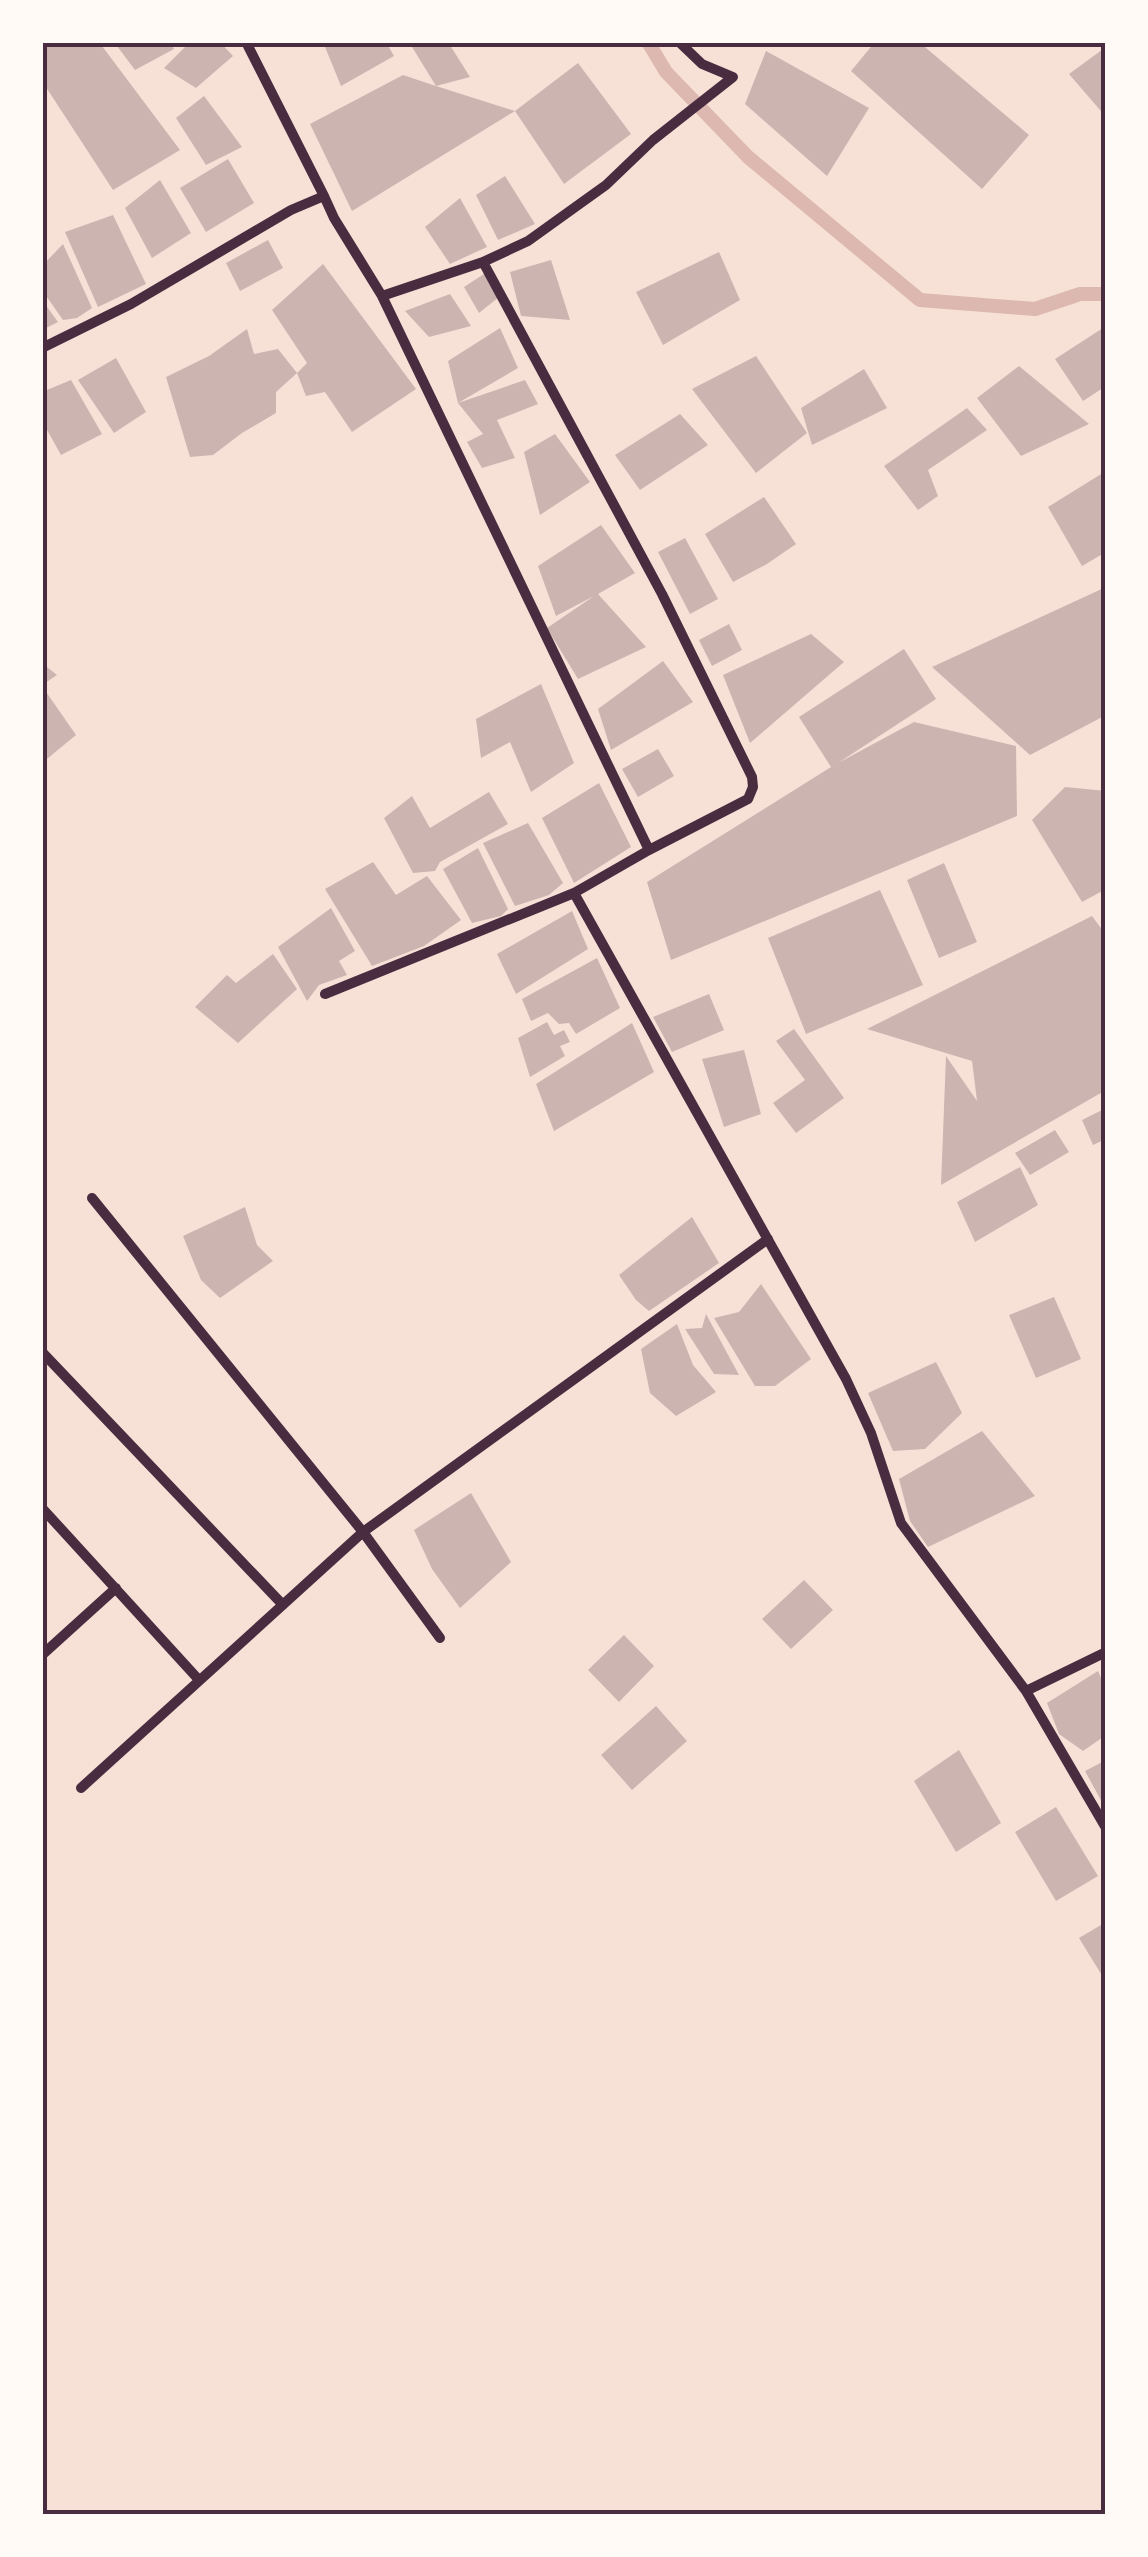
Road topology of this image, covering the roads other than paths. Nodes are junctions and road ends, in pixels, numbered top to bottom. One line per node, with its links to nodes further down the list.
1 (246, 42): 3 (street)
2 (679, 42): 4 (street)
3 (324, 196): 5 (street); 6 (street)
4 (483, 262): 5 (street); 7 (street)
5 (382, 296): 7 (street)
6 (42, 348)
7 (649, 850): 8 (street)
8 (574, 893): 9 (street); 11 (street)
9 (325, 994)
10 (92, 1198): 14 (street)
11 (768, 1239): 14 (street); 21 (street)
12 (42, 1352): 16 (street)
13 (42, 1508): 15 (street)
14 (362, 1532): 16 (street); 17 (street)
15 (116, 1588): 19 (street); 20 (street)
16 (283, 1605): 20 (street)
17 (440, 1638)
18 (1106, 1652): 21 (street)
19 (42, 1655)
20 (199, 1680): 22 (street)
21 (1026, 1692): 23 (street)
22 (81, 1788)
23 (1106, 1828)

